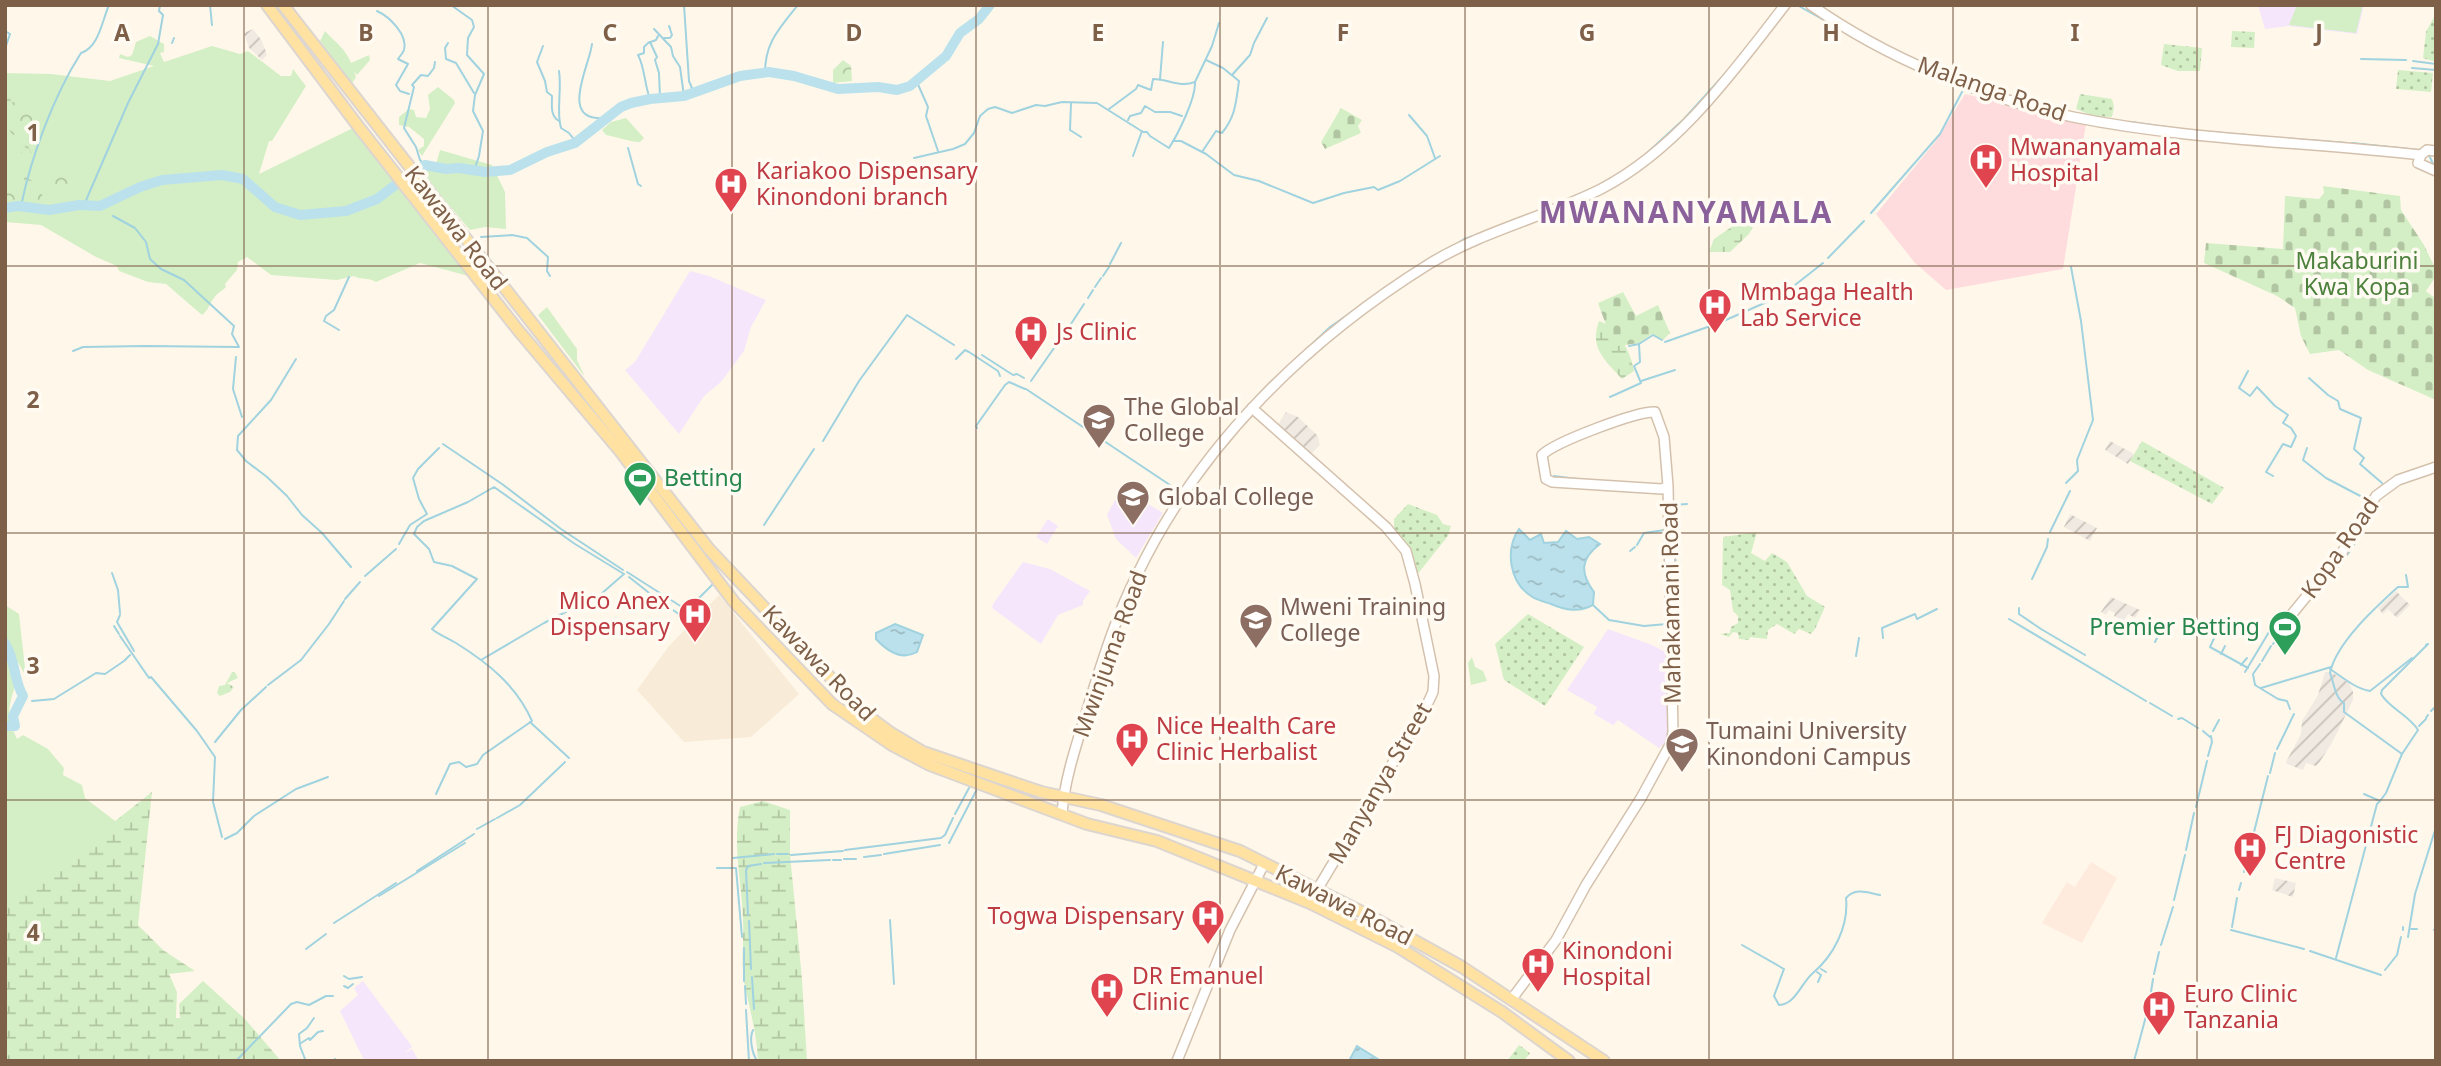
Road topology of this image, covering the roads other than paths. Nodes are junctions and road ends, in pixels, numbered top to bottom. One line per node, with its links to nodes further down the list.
1 (267, 5): 13 (main road, Kawawa Road)
2 (282, 5): 12 (main road, Kawawa Road)
3 (1785, 5): 8 (street, Mwinjuma Road)
4 (1811, 5): 6 (street, Malanga Road)
5 (2436, 151): 6 (street, Malanga Road)
6 (2421, 155): 7 (street)
7 (2436, 171)
8 (1252, 408): 12 (street, Mwinjuma Road); 16 (street, Manyanya Street)
9 (2436, 467): 11 (street, Kopa Road)
10 (1668, 486): 10 (street, Mahakamani Road); 17 (street, Mahakamani Road)
11 (2288, 620)
12 (1064, 797): 13 (street, Mwinjuma Road); 14 (main road, Kawawa Road)
13 (1062, 813): 15 (main road, Kawawa Road)
14 (1264, 864): 15 (street); 16 (main road, Kawawa Road)
15 (1255, 879): 18 (street); 19 (main road, Kawawa Road)
16 (1317, 890): 17 (main road, Kawawa Road)
17 (1511, 1000): 20 (main road, Kawawa Road)
18 (1177, 1061)
19 (1569, 1061)
20 (1604, 1061)

